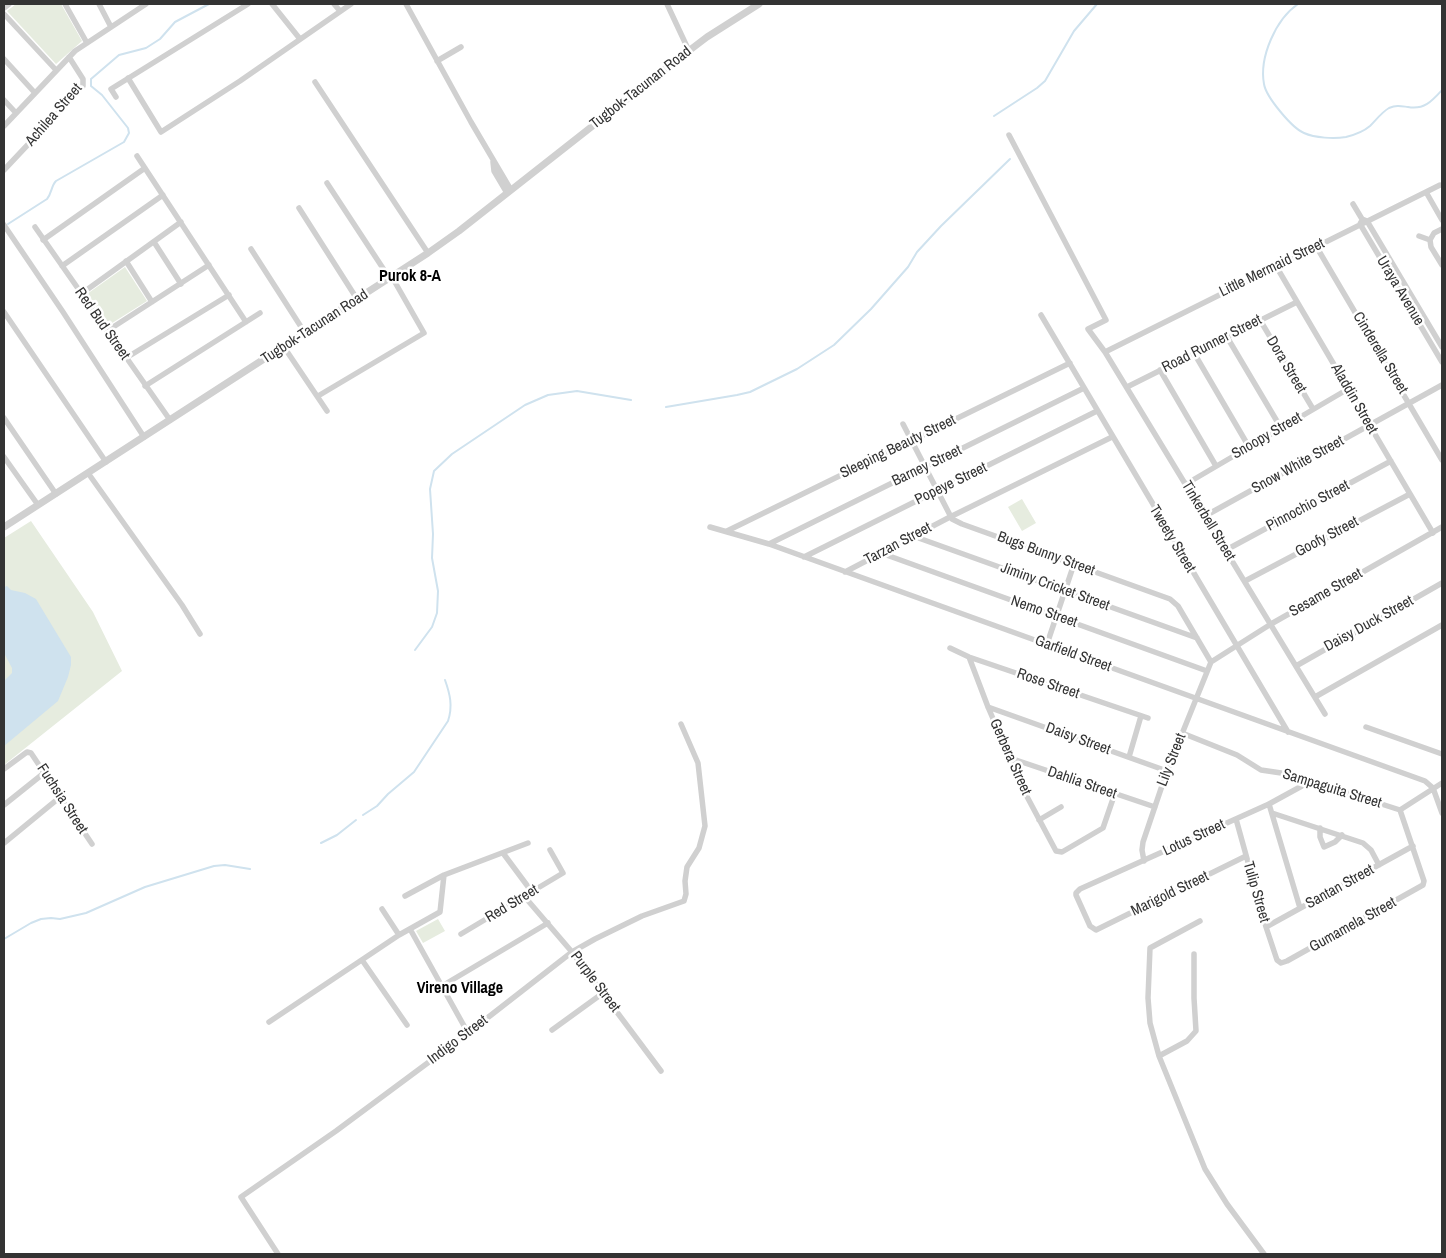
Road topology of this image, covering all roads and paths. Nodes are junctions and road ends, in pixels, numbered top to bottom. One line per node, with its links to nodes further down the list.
1 (9, 4): 13 (street)
2 (65, 4): 21 (street)
3 (99, 4): 19 (street)
4 (131, 4): 14 (street)
5 (146, 4): 14 (street)
6 (248, 4): 28 (street)
7 (272, 4): 17 (street)
8 (334, 4): 15 (street)
9 (351, 4): 15 (street)
10 (406, 4): 26 (street)
11 (667, 4): 23 (street)
12 (755, 5): 23 (street, Tugbok-Tacunan Road)
13 (4, 8)
14 (135, 11): 19 (street)
15 (340, 11): 20 (street)
16 (4, 14): 27 (street)
17 (281, 16): 18 (street); 20 (street)
18 (275, 20)
19 (111, 27): 21 (street)
20 (300, 39): 28 (street)
21 (87, 43): 25 (street)
22 (461, 47): 26 (street)
23 (688, 51): 41 (street, Tugbok-Tacunan Road)
24 (4, 58): 30 (street)
25 (68, 58): 27 (street); 38 (street, Achilea Street)
26 (437, 61): 41 (street)
27 (56, 70): 30 (street)
28 (128, 78): 31 (street)
29 (315, 82): 58 (street)
30 (35, 93): 33 (street)
31 (116, 97)
32 (4, 100): 33 (street)
33 (16, 113): 34 (street)
34 (4, 126)
35 (1009, 135): 85 (street, Tinkerbell Street)
36 (137, 156): 37 (street)
37 (145, 168): 43 (street); 53 (street)
38 (4, 170)
39 (327, 183): 64 (street)
40 (1440, 185): 42 (street, Little Mermaid Street)
41 (509, 192): 58 (street, Tugbok-Tacunan Road)
42 (1426, 192): 46 (street); 47 (street, Little Mermaid Street)
43 (163, 195): 48 (street); 62 (street)
44 (1353, 204): 47 (street, Uraya Avenue)
45 (299, 208): 70 (street)
46 (1442, 220)
47 (1363, 221): 56 (street, Little Mermaid Street); 66 (street, Uraya Avenue); 67 (street, Uraya Avenue)
48 (181, 222): 55 (street); 60 (street)
49 (4, 225): 106 (street)
50 (35, 227): 53 (street, Red Bud Street)
51 (1442, 229): 54 (street)
52 (1419, 236): 54 (street)
53 (43, 240): 62 (street, Red Bud Street)
54 (1430, 240): 61 (street)
55 (154, 242): 59 (street); 65 (street)
56 (1316, 246): 63 (street, Little Mermaid Street); 97 (street, Cinderella Street)
57 (251, 249): 79 (street)
58 (428, 253): 64 (street, Tugbok-Tacunan Road)
59 (126, 262): 68 (street); 71 (street)
60 (209, 265): 65 (street); 69 (street)
61 (1442, 265)
62 (62, 266): 68 (street, Red Bud Street)
63 (1276, 266): 72 (street, Aladdin Street); 85 (street, Little Mermaid Street)
64 (391, 278): 70 (street, Tugbok-Tacunan Road); 96 (street)
65 (181, 284): 71 (street)
66 (1406, 285): 67 (street); 81 (street, Uraya Avenue)
67 (1399, 289): 82 (street, Uraya Avenue)
68 (81, 294): 78 (street, Red Bud Street)
69 (229, 295): 77 (street); 87 (street)
70 (358, 299): 79 (street, Tugbok-Tacunan Road)
71 (152, 302): 78 (street)
72 (1297, 302): 76 (street, Road Runner Street); 95 (street, Aladdin Street)
73 (4, 312): 113 (street)
74 (260, 313): 77 (street)
75 (1042, 315): 89 (street, Tweety Street)
76 (1260, 320): 80 (street, Road Runner Street); 98 (street, Dora Street)
77 (246, 322): 92 (street)
78 (107, 331): 87 (street, Red Bud Street)
79 (305, 333): 83 (street, Tugbok-Tacunan Road)
80 (1227, 337): 86 (street, Road Runner Street); 105 (street)
81 (1440, 338): 82 (street); 84 (street, Uraya Avenue)
82 (1431, 343): 88 (street, Uraya Avenue)
83 (284, 346): 96 (street); 102 (street, Tugbok-Tacunan Road)
84 (1442, 347)
85 (1106, 352): 93 (street, Tinkerbell Street)
86 (1194, 353): 90 (street, Road Runner Street); 109 (street)
87 (126, 358): 92 (street, Red Bud Street)
88 (1442, 362)
89 (1070, 363): 94 (street, Tweety Street); 108 (street, Sleeping Beauty Street)
90 (1160, 370): 93 (street, Road Runner Street); 114 (street)
91 (1442, 385): 97 (street, Snow White Street)
92 (145, 386): 102 (street, Red Bud Street)
93 (1127, 387): 117 (street, Tinkerbell Street)
94 (1084, 388): 100 (street, Tweety Street); 115 (street, Barney Street)
95 (1348, 388): 98 (street, Snoopy Street); 104 (street, Aladdin Street)
96 (318, 396): 99 (street)
97 (1410, 403): 104 (street, Snow White Street); 111 (street, Cinderella Street)
98 (1313, 409): 105 (street, Snoopy Street)
99 (327, 411)
100 (1097, 411): 107 (street, Tweety Street); 118 (street, Popeye Street)
101 (4, 418): 119 (street)
102 (170, 420): 106 (street, Tugbok-Tacunan Road)
103 (903, 424): 108 (street)
104 (1370, 426): 112 (street, Aladdin Street); 122 (street, Snow White Street)
105 (1281, 428): 109 (street, Snoopy Street)
106 (144, 437): 113 (street, Tugbok-Tacunan Road)
107 (1112, 437): 123 (street, Popeye Street); 145 (street, Tweety Street)
108 (911, 440): 115 (street); 127 (street, Sleeping Beauty Street)
109 (1249, 447): 114 (street, Snoopy Street)
110 (4, 458): 121 (street)
111 (1442, 460)
112 (1391, 461): 120 (street, Aladdin Street); 131 (street, Pinnochio Street)
113 (106, 462): 116 (street, Tugbok-Tacunan Road)
114 (1216, 466): 117 (street, Snoopy Street)
115 (925, 467): 118 (street); 130 (street, Barney Street)
116 (88, 473): 119 (street, Tugbok-Tacunan Road); 142 (street)
117 (1186, 484): 122 (street, Tinkerbell Street)
118 (937, 491): 123 (street); 133 (street, Popeye Street)
119 (56, 494): 121 (street, Tugbok-Tacunan Road)
120 (1410, 494): 128 (street, Aladdin Street); 136 (street, Goofy Street)
121 (38, 506): 124 (street, Tugbok-Tacunan Road)
122 (1206, 516): 131 (street, Tinkerbell Street)
123 (950, 517): 129 (street, Tarzan Street); 134 (street, Bugs Bunny Street)
124 (4, 527)
125 (710, 527): 127 (street, Garfield Street)
126 (1442, 527): 128 (street, Sesame Street)
127 (727, 531): 130 (street, Garfield Street)
128 (1433, 533): 140 (street, Sesame Street)
129 (913, 536): 132 (street, Tarzan Street); 138 (street, Jiminy Cricket Street)
130 (769, 544): 133 (street, Garfield Street)
131 (1226, 550): 136 (street, Tinkerbell Street)
132 (881, 553): 135 (street, Tarzan Street); 139 (street, Nemo Street)
133 (804, 557): 135 (street, Garfield Street)
134 (1074, 564): 138 (street); 143 (street, Bugs Bunny Street)
135 (845, 572): 144 (street, Garfield Street)
136 (1245, 581): 140 (street, Tinkerbell Street)
137 (1442, 583): 149 (street, Daisy Duck Street)
138 (1066, 591): 139 (street); 143 (street, Jiminy Cricket Street)
139 (1056, 616): 144 (street); 150 (street, Nemo Street)
140 (1271, 624): 145 (street, Sesame Street); 149 (street, Tinkerbell Street)
141 (1442, 624): 151 (street)
142 (200, 634)
143 (1197, 638): 148 (street, Bugs Bunny Street)
144 (1047, 644): 152 (street, Garfield Street)
145 (1236, 646): 148 (street, Sesame Street); 157 (street, Tweety Street)
146 (950, 648): 147 (street, Rose Street)
147 (969, 657): 153 (street, Gerbera Street); 161 (street, Rose Street)
148 (1211, 662): 150 (street, Lily Street)
149 (1296, 666): 151 (street, Tinkerbell Street)
150 (1207, 671): 152 (street, Lily Street)
151 (1315, 697): 154 (street, Tinkerbell Street)
152 (1196, 698): 157 (street, Garfield Street); 158 (street, Lily Street)
153 (988, 707): 161 (street, Daisy Street); 162 (street, Gerbera Street)
154 (1325, 714)
155 (680, 724): 206 (street, Indigo Street)
156 (1366, 728): 160 (street)
157 (1288, 732): 168 (street, Garfield Street)
158 (1182, 733): 164 (street, Lily Street); 166 (street, Sampaguita Street)
159 (1442, 748): 160 (street)
160 (1439, 753)
161 (1129, 757): 164 (street, Daisy Street)
162 (1010, 758): 169 (street, Dahlia Street); 179 (street, Gerbera Street)
163 (4, 769): 165 (street, Fuchsia Street)
164 (1167, 771): 174 (street, Lily Street)
165 (44, 773): 170 (street, Fuchsia Street); 172 (street)
166 (1311, 781): 171 (street, Lotus Street); 175 (street, Sampaguita Street)
167 (1442, 783): 168 (street)
168 (1433, 788): 175 (street); 177 (street)
169 (1115, 793): 174 (street, Dahlia Street); 179 (street, Gerbera Street)
170 (60, 797): 182 (street); 184 (street, Fuchsia Street)
171 (1269, 804): 176 (street); 178 (street, Lotus Street)
172 (4, 806)
173 (1061, 807): 179 (street)
174 (1155, 807): 191 (street, Lily Street)
175 (1400, 810): 185 (street)
176 (1272, 813): 180 (street); 198 (street)
177 (1442, 813)
178 (1236, 819): 190 (street, Tulip Street); 191 (street, Lotus Street)
179 (1039, 820)
180 (1320, 828): 181 (street); 186 (street)
181 (1342, 835): 186 (street); 192 (street)
182 (4, 843)
183 (528, 843): 188 (street)
184 (92, 844)
185 (1413, 846): 192 (street, Santan Street); 209 (street, Gumamela Street)
186 (1324, 847): 189 (street)
187 (550, 850): 194 (street, Red Street)
188 (503, 853): 193 (street); 194 (street)
189 (1321, 855)
190 (1246, 856): 195 (street, Marigold Street); 202 (street, Tulip Street)
191 (1144, 861): 195 (street, Lotus Street)
192 (1379, 865): 198 (street, Santan Street)
193 (444, 876): 196 (street); 203 (street)
194 (532, 892): 197 (street, Red Street)
195 (1076, 892)
196 (405, 896)
197 (524, 896): 201 (street, Purple Street); 204 (street, Red Street)
198 (1300, 908): 202 (street, Santan Street)
199 (382, 909): 205 (street)
200 (1200, 921): 216 (street)
201 (548, 923): 206 (street, Purple Street); 210 (street)
202 (1266, 927): 209 (street, Tulip Street)
203 (410, 929): 205 (street); 210 (street)
204 (461, 934)
205 (399, 935): 208 (street)
206 (572, 952): 211 (street, Purple Street); 215 (street, Indigo Street)
207 (1194, 954): 216 (street)
208 (362, 960): 212 (street); 213 (street)
209 (1281, 963)
210 (442, 986): 215 (street)
211 (603, 993): 214 (street); 217 (street, Purple Street)
212 (269, 1022)
213 (407, 1025)
214 (552, 1030)
215 (468, 1033): 218 (street, Indigo Street)
216 (1159, 1056): 219 (street)
217 (661, 1071)
218 (278, 1254)
219 (1264, 1254)

